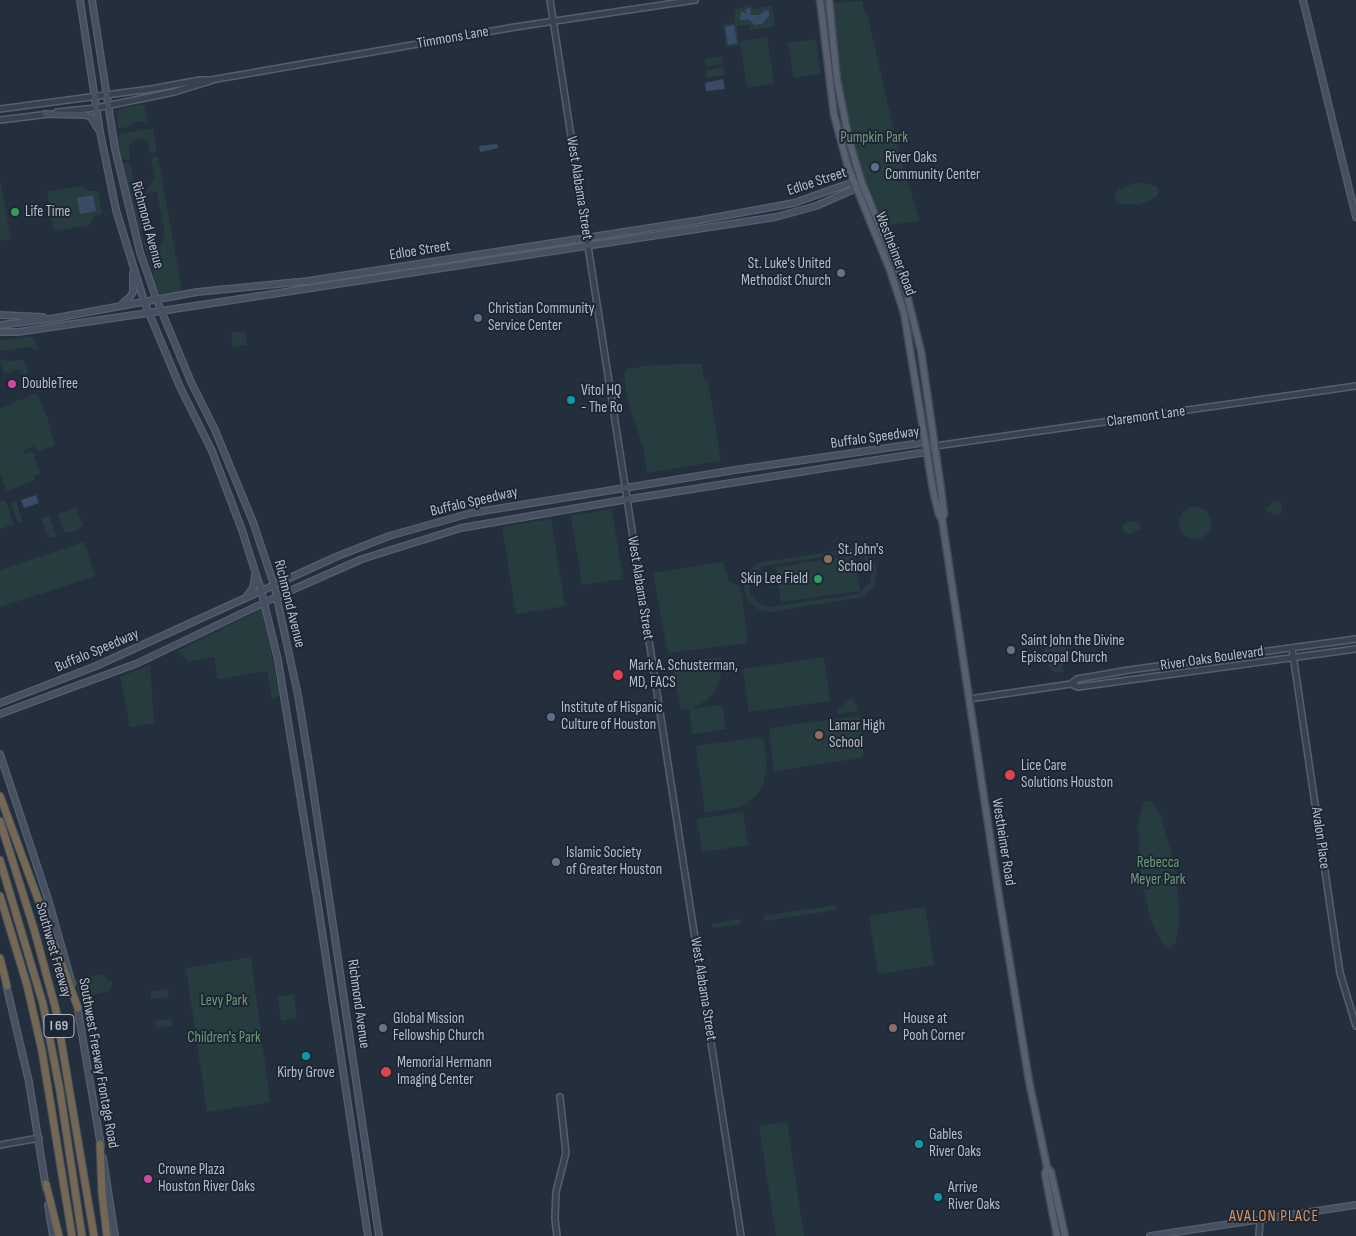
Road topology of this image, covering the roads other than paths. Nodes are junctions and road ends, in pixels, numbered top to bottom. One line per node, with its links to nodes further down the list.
1 (80, 0): 15 (main road, Richmond Avenue)
2 (92, 0): 14 (main road, Richmond Avenue)
3 (550, 0): 8 (street, West Alabama Street)
4 (695, 0): 8 (street, Timmons Lane)
5 (820, 0): 10 (main road, Westheimer Road)
6 (829, 0): 9 (main road, Westheimer Road)
7 (1303, 0): 28 (main road)
8 (553, 20): 11 (street, Timmons Lane); 32 (street, West Alabama Street)
9 (831, 27): 10 (main road); 23 (main road, Westheimer Road)
10 (823, 28): 22 (main road, Westheimer Road)
11 (211, 80): 12 (street, Timmons Lane); 13 (street, Timmons Lane)
12 (172, 85): 13 (street); 14 (street, Timmons Lane)
13 (174, 92): 16 (street, Timmons Lane)
14 (106, 96): 15 (street, Timmons Lane); 16 (main road, Richmond Avenue)
15 (94, 97): 17 (main road, Richmond Avenue); 18 (street, Timmons Lane)
16 (108, 105): 17 (street, Timmons Lane); 25 (main road, Richmond Avenue)
17 (96, 108): 19 (street, Timmons Lane); 21 (main road, Richmond Avenue)
18 (0, 109)
19 (45, 114): 20 (street, Timmons Lane); 21 (main road)
20 (0, 120)
21 (100, 132): 26 (main road, Richmond Avenue)
22 (853, 182): 23 (main road, Edloe Street); 24 (main road, Westheimer Road); 27 (main road, Edloe Street)
23 (862, 183): 24 (main road, Edloe Street); 47 (main road, Westheimer Road)
24 (856, 190): 29 (main road, Edloe Street); 49 (main road, Westheimer Road)
25 (127, 206): 26 (main road); 42 (main road, Richmond Avenue)
26 (116, 210): 36 (main road, Richmond Avenue)
27 (757, 210): 29 (main road); 30 (main road, Edloe Street)
28 (1356, 216)
29 (759, 219): 31 (main road, Edloe Street)
30 (655, 227): 31 (main road); 32 (main road, Edloe Street)
31 (656, 236): 33 (main road, Edloe Street)
32 (586, 238): 33 (street, West Alabama Street); 34 (main road, Edloe Street)
33 (588, 246): 35 (main road, Edloe Street); 68 (street, West Alabama Street)
34 (512, 250): 35 (main road); 37 (main road, Edloe Street)
35 (513, 257): 38 (main road, Edloe Street)
36 (133, 267): 43 (main road, Richmond Avenue); 44 (main road)
37 (372, 272): 38 (main road); 40 (main road, Edloe Street)
38 (373, 279): 40 (main road, Edloe Street)
39 (251, 285): 40 (main road, Edloe Street); 41 (main road); 42 (main road, Edloe Street)
40 (308, 285): 41 (main road, Edloe Street)
41 (253, 297): 45 (main road, Edloe Street)
42 (156, 298): 43 (main road, Edloe Street); 45 (main road, Richmond Avenue)
43 (144, 301): 44 (main road, Edloe Street); 46 (main road, Richmond Avenue)
44 (120, 304): 48 (main road, Edloe Street)
45 (161, 311): 46 (main road, Edloe Street); 60 (main road, Richmond Avenue)
46 (149, 312): 52 (main road, Edloe Street); 61 (main road, Richmond Avenue)
47 (912, 312): 49 (main road); 59 (main road, Westheimer Road)
48 (83, 313): 51 (main road, Edloe Street); 52 (main road)
49 (904, 314): 58 (main road, Westheimer Road)
50 (0, 315): 51 (main road)
51 (56, 318): 53 (main road, Edloe Street)
52 (85, 321): 55 (main road, Edloe Street)
53 (0, 325)
54 (0, 332): 55 (main road, Edloe Street)
55 (18, 332): 56 (main road)
56 (0, 336)
57 (1356, 386): 59 (street, Claremont Lane)
58 (926, 442): 59 (main road, Buffalo Speedway); 62 (main road, Westheimer Road); 63 (main road, Buffalo Speedway)
59 (935, 446): 62 (main road, Buffalo Speedway); 74 (main road, Westheimer Road)
60 (222, 448): 61 (main road); 81 (main road, Richmond Avenue)
61 (212, 451): 80 (main road, Richmond Avenue)
62 (927, 452): 65 (main road, Buffalo Speedway); 74 (main road, Westheimer Road)
63 (846, 454): 64 (main road, Buffalo Speedway); 65 (main road)
64 (775, 464): 66 (main road, Buffalo Speedway); 67 (main road)
65 (849, 465): 67 (main road, Buffalo Speedway)
66 (700, 475): 68 (main road, Buffalo Speedway); 69 (main road)
67 (777, 476): 69 (main road, Buffalo Speedway)
68 (625, 488): 70 (main road, Buffalo Speedway); 71 (street, West Alabama Street)
69 (702, 488): 71 (main road, Buffalo Speedway)
70 (551, 499): 72 (main road, Buffalo Speedway); 73 (main road)
71 (627, 499): 73 (main road, Buffalo Speedway); 130 (street, West Alabama Street)
72 (489, 508): 75 (main road); 76 (main road, Buffalo Speedway)
73 (553, 511): 75 (main road, Buffalo Speedway)
74 (942, 519): 91 (main road, Westheimer Road)
75 (491, 522): 78 (main road, Buffalo Speedway)
76 (346, 552): 77 (main road, Buffalo Speedway); 78 (main road)
77 (338, 556): 79 (main road); 81 (main road, Buffalo Speedway)
78 (348, 565): 79 (main road, Buffalo Speedway)
79 (342, 568): 83 (main road, Buffalo Speedway)
80 (256, 572): 82 (main road, Richmond Avenue); 84 (main road)
81 (274, 585): 82 (main road, Buffalo Speedway); 83 (main road, Richmond Avenue)
82 (261, 590): 84 (main road, Buffalo Speedway); 85 (main road, Richmond Avenue)
83 (276, 596): 85 (main road, Buffalo Speedway); 96 (main road, Richmond Avenue)
84 (244, 598): 92 (main road, Buffalo Speedway)
85 (265, 603): 93 (main road, Buffalo Speedway); 97 (main road, Richmond Avenue)
86 (1356, 640): 87 (street, River Oaks Boulevard)
87 (1292, 648): 89 (street, Avalon Place); 90 (street, River Oaks Boulevard)
88 (1356, 649): 89 (street, River Oaks Boulevard)
89 (1293, 658): 90 (street, River Oaks Boulevard); 109 (street, Avalon Place)
90 (1071, 684): 91 (street, River Oaks Boulevard)
91 (969, 699): 114 (main road, Westheimer Road)
92 (1, 702)
93 (7, 712): 94 (main road, Buffalo Speedway); 95 (main road)
94 (0, 714)
95 (0, 720)
96 (305, 743): 97 (main road); 107 (main road, Richmond Avenue)
97 (292, 746): 108 (main road, Richmond Avenue)
98 (0, 754): 106 (main road, Southwest Freeway Frontage Road)
99 (0, 796): 106 (highway)
100 (0, 821): 124 (highway, Southwest Freeway / I 69)
101 (0, 860): 123 (highway)
102 (0, 896): 122 (highway, I 69)
103 (0, 958): 105 (highway)
104 (0, 965): 105 (main road)
105 (7, 986): 111 (main road)
106 (78, 1008): 112 (main road, Southwest Freeway Frontage Road)
107 (347, 1015): 108 (main road); 115 (main road, Richmond Avenue)
108 (335, 1017): 116 (main road, Richmond Avenue)
109 (1356, 1026)
110 (560, 1097): 129 (street)
111 (40, 1138): 113 (street); 117 (main road)
112 (100, 1144): 125 (highway); 126 (main road, Southwest Freeway Frontage Road)
113 (0, 1145)
114 (1047, 1167): 131 (main road, Westheimer Road); 132 (main road, Westheimer Road)
115 (371, 1179): 116 (main road); 128 (main road, Richmond Avenue)
116 (360, 1180): 127 (main road, Richmond Avenue)
117 (46, 1184): 120 (main road); 121 (highway)
118 (1356, 1205): 119 (main road)
119 (1260, 1220): 133 (main road); 134 (street)
120 (52, 1236)
121 (59, 1236)
122 (72, 1236)
123 (82, 1236)
124 (94, 1236)
125 (107, 1236)
126 (115, 1236)
127 (368, 1236)
128 (379, 1236)
129 (557, 1236)
130 (741, 1236)
131 (1057, 1236)
132 (1065, 1236)
133 (1150, 1236)
134 (1259, 1236)

